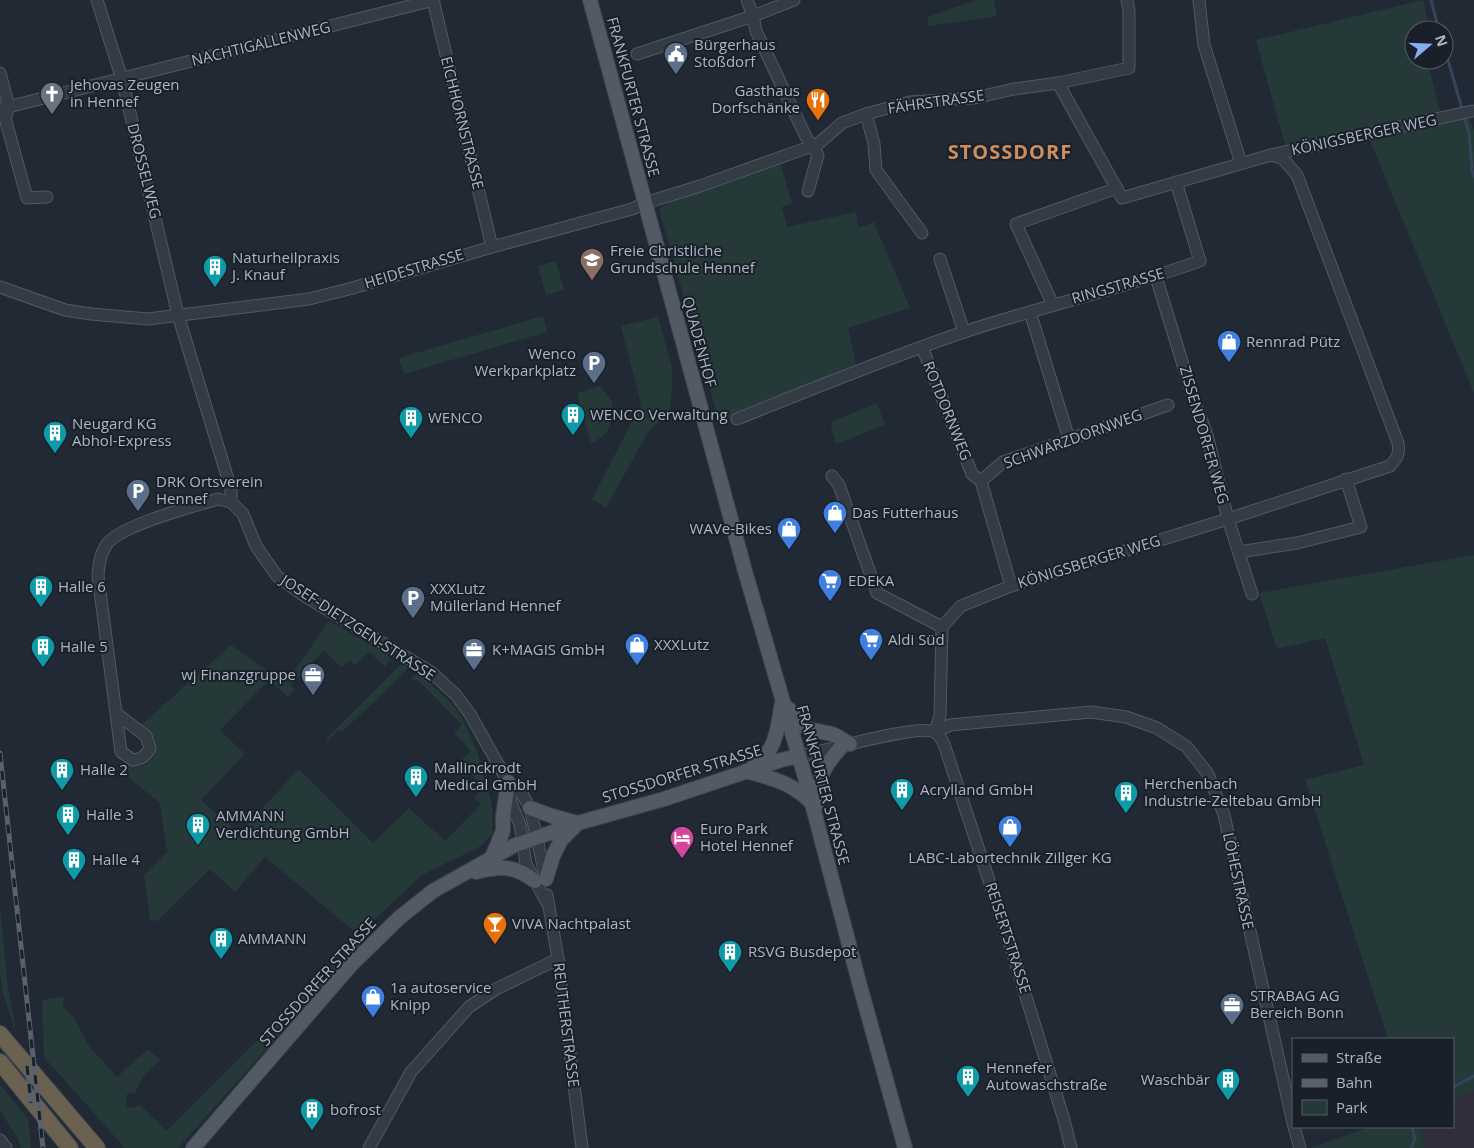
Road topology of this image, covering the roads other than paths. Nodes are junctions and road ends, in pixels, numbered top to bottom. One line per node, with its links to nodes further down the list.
1 (97, 0): 11 (street, DROSSELWEG)
2 (433, 0): 11 (street, NACHTIGALLENWEG); 25 (street, EICHHORNSTRASSE)
3 (590, 0): 23 (main road, FRANKFURTER STRASSE)
4 (747, 0): 8 (street)
5 (794, 0): 8 (street)
6 (1127, 0): 12 (street, FÄHRSTRASSE)
7 (1199, 0): 18 (street)
8 (753, 16): 9 (street); 16 (street)
9 (637, 54)
10 (0, 72): 13 (street)
11 (122, 79): 13 (street, NACHTIGALLENWEG); 31 (street, DROSSELWEG)
12 (1058, 83): 15 (street, FÄHRSTRASSE); 20 (street)
13 (4, 108): 22 (street)
14 (1472, 111): 17 (street, KÖNIGSBERGER WEG)
15 (866, 114): 16 (street, FÄHRSTRASSE); 24 (street)
16 (813, 146): 21 (street); 23 (street, FÄHRSTRASSE)
17 (1271, 155): 18 (street, KÖNIGSBERGER WEG); 39 (street, KÖNIGSBERGER WEG)
18 (1241, 163): 19 (street)
19 (1176, 182): 20 (street); 27 (street, RINGSTRASSE)
20 (1117, 188): 29 (street)
21 (808, 191)
22 (47, 197)
23 (646, 203): 25 (street, HEIDESTRASSE); 36 (main road, QUADENHOF)
24 (922, 233)
25 (492, 247): 31 (street, HEIDESTRASSE)
26 (940, 260): 32 (street)
27 (1156, 277): 29 (street, RINGSTRASSE); 42 (street, ZISSENDORFER WEG)
28 (0, 287): 31 (street, HEIDESTRASSE)
29 (1053, 305): 30 (street, RINGSTRASSE)
30 (1030, 312): 32 (street, RINGSTRASSE); 37 (street)
31 (178, 315): 41 (street)
32 (964, 332): 33 (street, RINGSTRASSE)
33 (922, 348): 35 (street, RINGSTRASSE); 40 (street, ROTDORNWEG)
34 (1168, 405): 37 (street, SCHWARZDORNWEG)
35 (737, 419)
36 (707, 431): 47 (main road, FRANKFURTER STRASSE)
37 (1069, 439): 40 (street, SCHWARZDORNWEG)
38 (832, 476): 46 (street)
39 (1346, 479): 42 (street, KÖNIGSBERGER WEG); 43 (street)
40 (981, 481): 44 (street, ROTDORNWEG)
41 (231, 502): 48 (street); 53 (street, JOSEF-DIETZGEN-STRASSE)
42 (1228, 519): 43 (street, ZISSENDORFER WEG); 44 (street, KÖNIGSBERGER WEG)
43 (1239, 552): 45 (street, ZISSENDORFER WEG)
44 (1011, 586): 46 (street, KÖNIGSBERGER WEG)
45 (1252, 594)
46 (942, 627): 49 (street)
47 (783, 697): 50 (main road); 51 (main road, FRANKFURTER STRASSE); 52 (main road)
48 (117, 714)
49 (935, 732): 50 (street, LÖHESTRASSE); 65 (street, LÖHESTRASSE); 75 (street, REISERTSTRASSE)
50 (846, 745): 51 (street, LÖHESTRASSE); 55 (main road)
51 (799, 756): 52 (main road, STOSSDORFER STRASSE); 55 (main road, FRANKFURTER STRASSE)
52 (746, 772): 55 (main road); 56 (main road, STOSSDORFER STRASSE)
53 (508, 782): 54 (street); 58 (street, JOSEF-DIETZGEN-STRASSE); 59 (main road)
54 (530, 808): 56 (main road); 57 (street, REUTHERSTRASSE)
55 (813, 808): 74 (main road, FRANKFURTER STRASSE)
56 (578, 824): 57 (main road, STOSSDORFER STRASSE); 61 (main road)
57 (537, 837): 58 (main road, STOSSDORFER STRASSE); 61 (street, REUTHERSTRASSE)
58 (524, 842): 59 (main road, STOSSDORFER STRASSE); 61 (street, REUTHERSTRASSE)
59 (492, 857): 60 (main road, STOSSDORFER STRASSE)
60 (456, 877): 61 (main road); 71 (main road, STOSSDORFER STRASSE)
61 (540, 880): 62 (street, REUTHERSTRASSE)
62 (558, 959): 72 (street); 73 (street, REUTHERSTRASSE)
63 (0, 1034): 70 (highway)
64 (0, 1062): 69 (highway)
65 (1292, 1119)
66 (1294, 1128): 76 (street)
67 (0, 1140): 68 (street)
68 (6, 1148)
69 (70, 1148)
70 (97, 1148)
71 (193, 1148)
72 (369, 1148)
73 (582, 1148)
74 (905, 1148)
75 (1071, 1148)
76 (1300, 1148)

